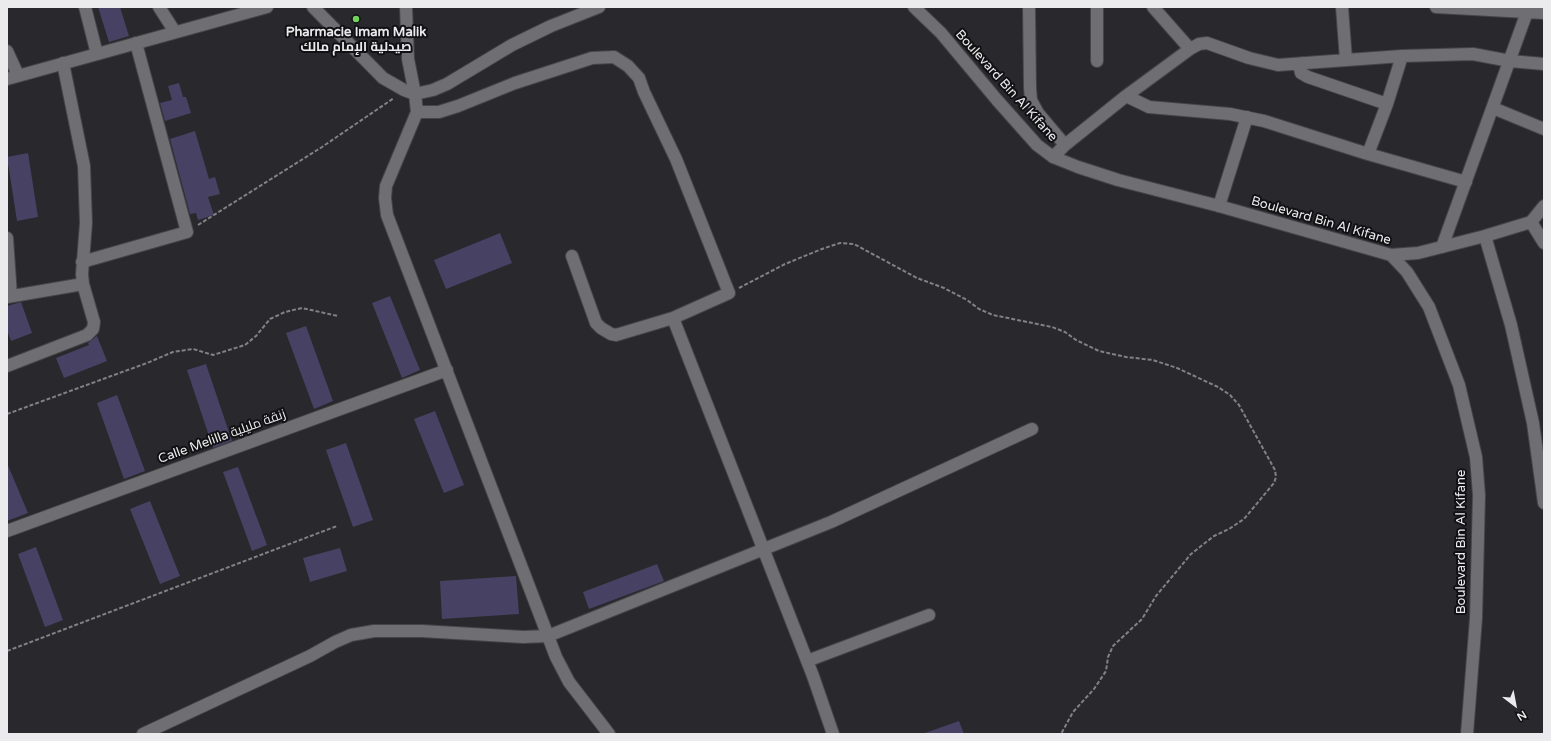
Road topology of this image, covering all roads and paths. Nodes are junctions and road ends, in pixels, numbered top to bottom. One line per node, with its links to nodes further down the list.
1 (85, 7): 19 (street)
2 (159, 7): 15 (street)
3 (267, 7): 15 (street)
4 (312, 7): 28 (street)
5 (406, 7): 28 (street)
6 (599, 7): 28 (street)
7 (914, 7): 37 (street, Boulevard Bin Al Kifane)
8 (1029, 7): 35 (street)
9 (1097, 7): 23 (street)
10 (1153, 7): 17 (street)
11 (1342, 7): 21 (street)
12 (1436, 7): 13 (street)
13 (1527, 12): 14 (street); 22 (street)
14 (1544, 13)
15 (175, 32): 16 (street)
16 (136, 43): 19 (street); 43 (street)
17 (1190, 49): 25 (street); 29 (street)
18 (7, 51): 27 (street)
19 (97, 54): 24 (street)
20 (1402, 56): 21 (street); 22 (street); 30 (street)
21 (1346, 60): 25 (street)
22 (1510, 61): 26 (street); 31 (street)
23 (1097, 62)
24 (63, 63): 27 (street); 50 (street)
25 (1302, 63): 30 (street)
26 (1544, 64)
27 (13, 77)
28 (410, 92): 32 (street); 43 (path)
29 (1126, 96): 33 (street); 35 (street)
30 (1387, 104): 36 (street)
31 (1493, 108): 34 (street); 38 (street)
32 (417, 112): 52 (street); 57 (street)
33 (1247, 117): 36 (street); 39 (street)
34 (1544, 129)
35 (1065, 145): 37 (street)
36 (1368, 154): 38 (street)
37 (1053, 157): 39 (street, Boulevard Bin Al Kifane)
38 (1466, 182): 47 (street)
39 (1218, 206): 48 (street, Boulevard Bin Al Kifane)
40 (1544, 206): 42 (street)
41 (1544, 218): 42 (street)
42 (1531, 222): 44 (street); 46 (street)
43 (187, 232): 50 (street)
44 (1485, 236): 47 (street); 60 (street)
45 (7, 238): 53 (street)
46 (1544, 243)
47 (1442, 247): 48 (street)
48 (1391, 255): 72 (street, Boulevard Bin Al Kifane)
49 (572, 256): 55 (street)
50 (82, 262): 51 (street)
51 (83, 284): 53 (street); 56 (street)
52 (729, 293): 55 (street); 71 (path)
53 (9, 297)
54 (338, 316): 58 (path)
55 (673, 318): 63 (street)
56 (7, 366)
57 (447, 370): 62 (street, Calle Melilla زنقة مليلية); 65 (street)
58 (7, 414)
59 (1032, 429): 63 (street)
60 (1544, 503)
61 (337, 526): 66 (path)
62 (7, 531)
63 (763, 548): 65 (street); 67 (street)
64 (929, 615): 67 (street)
65 (548, 636): 68 (street); 69 (street)
66 (7, 651)
67 (807, 661): 70 (street)
68 (143, 734)
69 (608, 734)
70 (833, 734)
71 (1061, 734)
72 (1467, 734)

